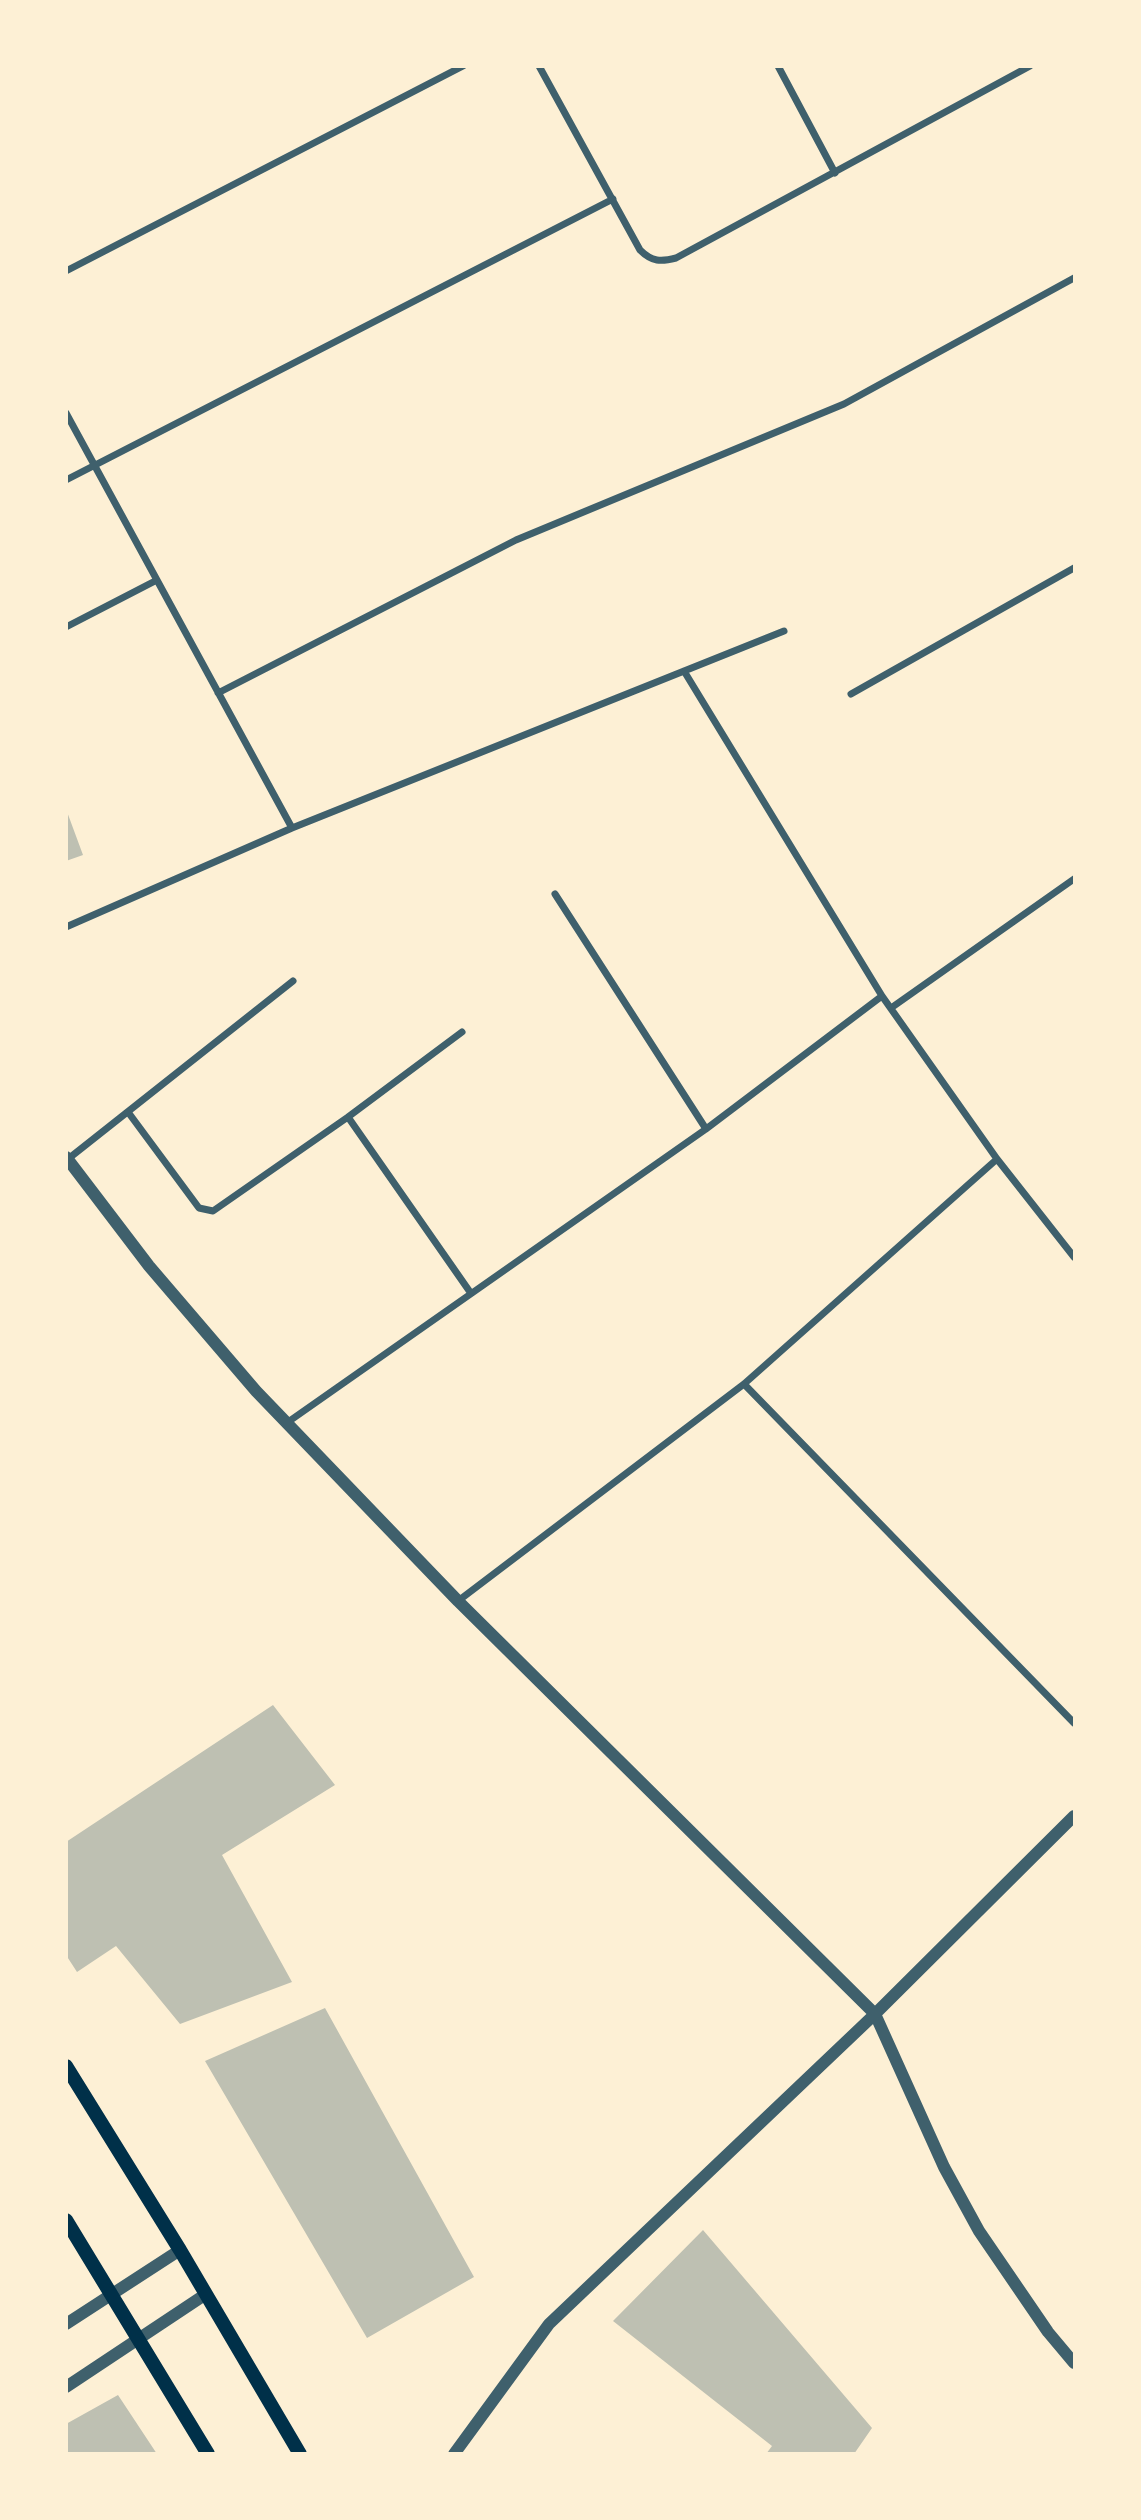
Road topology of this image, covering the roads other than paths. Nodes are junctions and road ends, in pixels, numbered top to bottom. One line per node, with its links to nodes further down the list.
1 (463, 66): 7 (street)
2 (539, 66): 6 (street)
3 (778, 66): 5 (street)
4 (1030, 66): 5 (street)
5 (835, 173): 6 (street)
6 (612, 200): 10 (street)
7 (66, 271)
8 (1074, 278): 17 (street)
9 (66, 413): 10 (street)
10 (94, 464): 11 (street); 13 (street)
11 (66, 480)
12 (1074, 568): 18 (street)
13 (157, 580): 14 (street); 17 (street)
14 (66, 627)
15 (784, 631): 16 (street)
16 (684, 671): 19 (street); 24 (street)
17 (218, 693): 19 (street)
18 (850, 694)
19 (292, 828): 22 (street)
20 (1074, 879): 25 (street)
21 (555, 894): 29 (street)
22 (66, 927)
23 (293, 981): 27 (street)
24 (882, 996): 25 (street); 29 (street)
25 (891, 1008): 31 (street)
26 (462, 1032): 28 (street)
27 (128, 1112): 28 (street); 30 (street)
28 (348, 1117): 33 (street)
29 (706, 1129): 33 (street)
30 (67, 1158): 35 (street)
31 (997, 1159): 32 (street); 34 (street)
32 (1074, 1257)
33 (470, 1292): 35 (street)
34 (744, 1384): 36 (street); 37 (street)
35 (288, 1422): 36 (street)
36 (457, 1601): 39 (street)
37 (1074, 1723)
38 (1074, 1816): 39 (street)
39 (875, 2014): 47 (street); 51 (street)
40 (66, 2066): 42 (main road)
41 (66, 2220): 44 (main road)
42 (180, 2250): 43 (main road); 44 (street)
43 (206, 2294): 46 (street); 50 (main road)
44 (111, 2295): 45 (street); 46 (main road)
45 (66, 2324)
46 (139, 2339): 48 (street); 49 (main road)
47 (1074, 2363)
48 (66, 2387)
49 (208, 2454)
50 (300, 2454)
51 (454, 2454)

